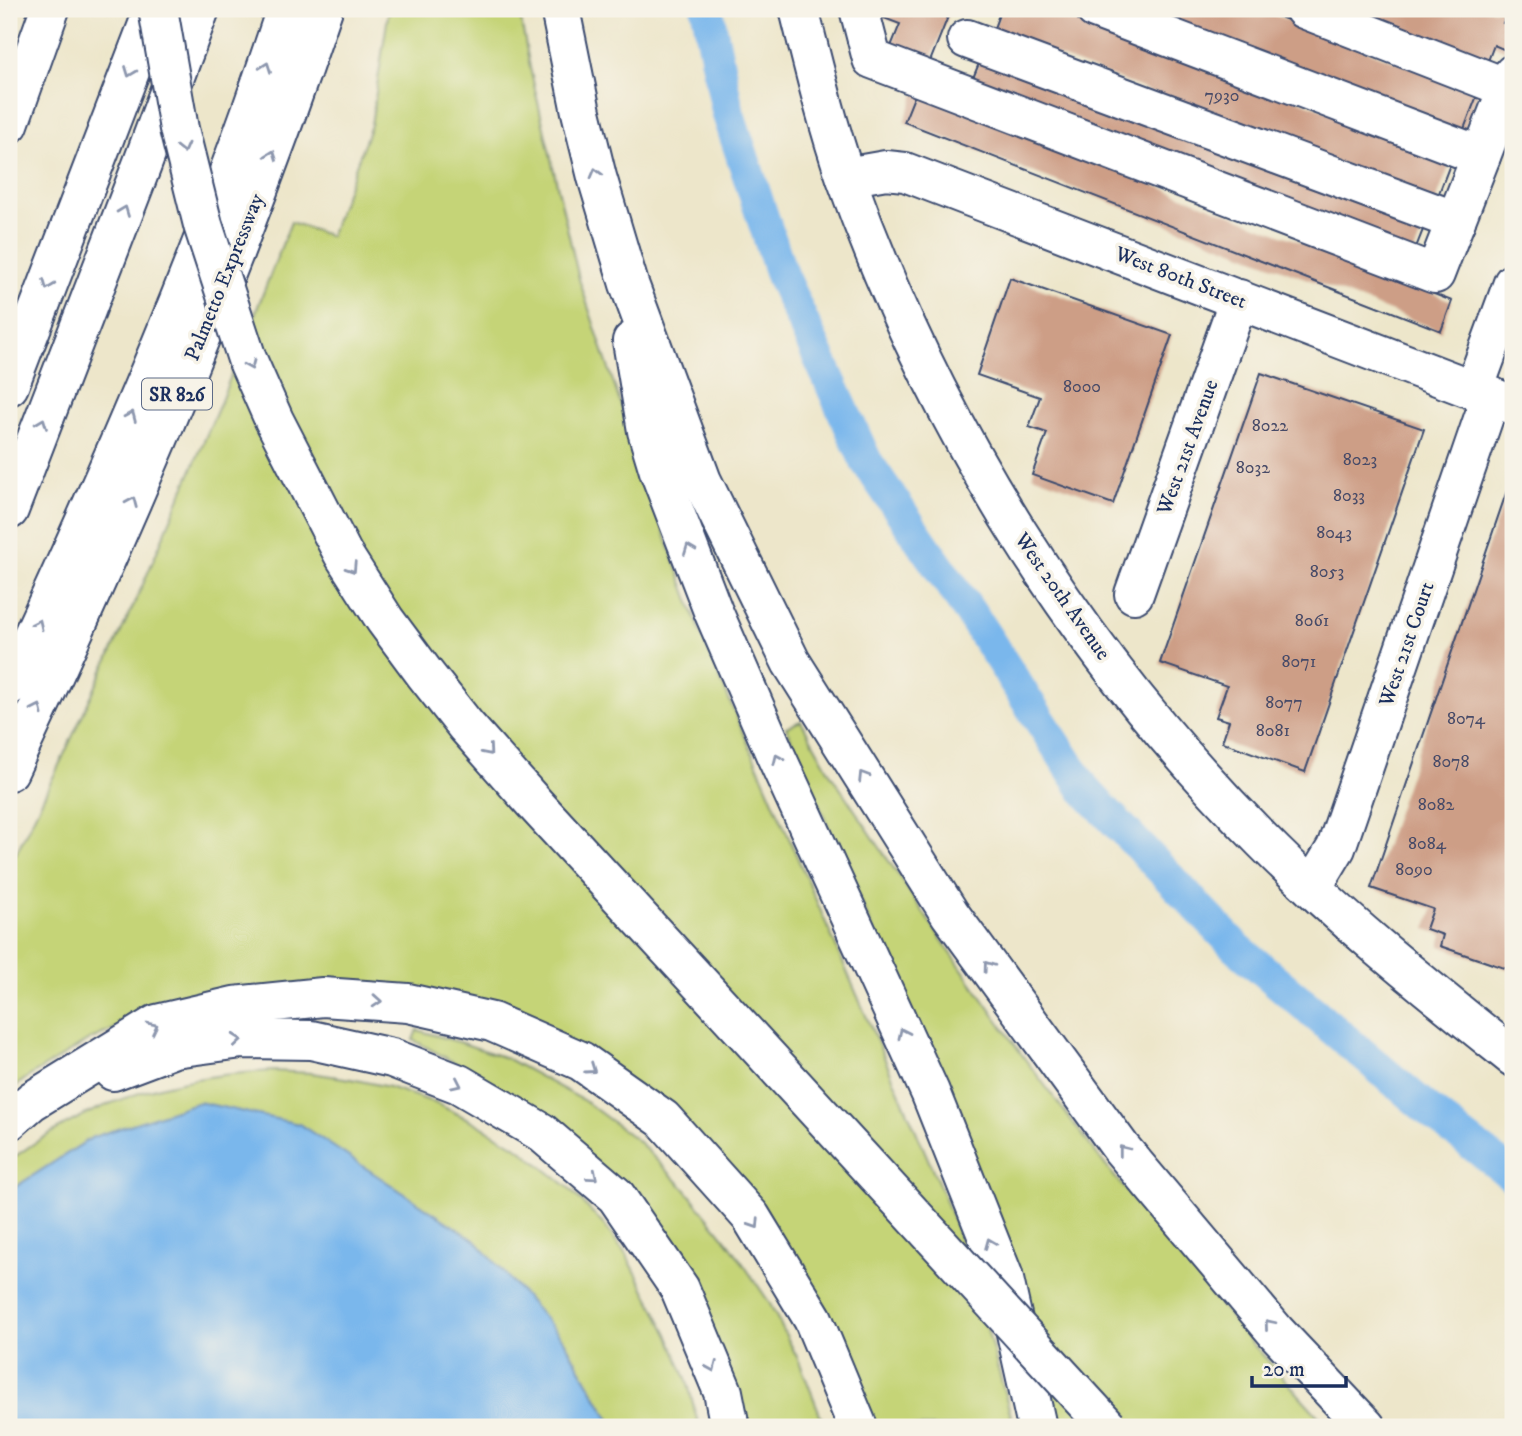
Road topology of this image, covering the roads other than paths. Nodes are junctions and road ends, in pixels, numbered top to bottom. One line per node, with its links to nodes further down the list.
1 (50, 9): 14 (main road)
2 (156, 9): 21 (main road, one-way to 21); 33 (main road, one-way to 33, bridge)
3 (200, 9): 23 (main road, one-way to 3)
4 (286, 9): 25 (main road, one-way to 4)
5 (323, 9): 26 (main road, Palmetto Expressway / SR 826, one-way to 5)
6 (560, 9): 18 (main road, one-way to 6)
7 (799, 9): 16 (main road, West 20th Avenue)
8 (859, 9): 13 (main road)
9 (1095, 9): 15 (main road)
10 (1304, 9): 12 (main road)
11 (972, 24): 13 (main road); 17 (main road)
12 (1510, 81): 15 (main road)
13 (949, 89): 17 (main road)
14 (9, 124)
15 (1481, 156): 17 (main road)
16 (846, 177): 20 (main road, West 80th Street); 27 (main road, West 20th Avenue)
17 (1456, 221)
18 (615, 239): 32 (main road, one-way to 18); 34 (main road, one-way to 18)
19 (1513, 283): 22 (main road, West 21st Court)
20 (1239, 299): 22 (main road, West 80th Street); 24 (main road, West 21st Avenue)
21 (9, 386)
22 (1493, 397): 27 (main road, West 21st Court)
23 (9, 510)
24 (1134, 594)
25 (9, 686)
26 (9, 771)
27 (1312, 888): 28 (main road, West 20th Avenue)
28 (1513, 1057)
29 (20, 1111): 30 (main road, one-way to 30); 31 (main road, one-way to 31)
30 (730, 1427)
31 (858, 1427)
32 (1037, 1427)
33 (1108, 1427)
34 (1366, 1427)

